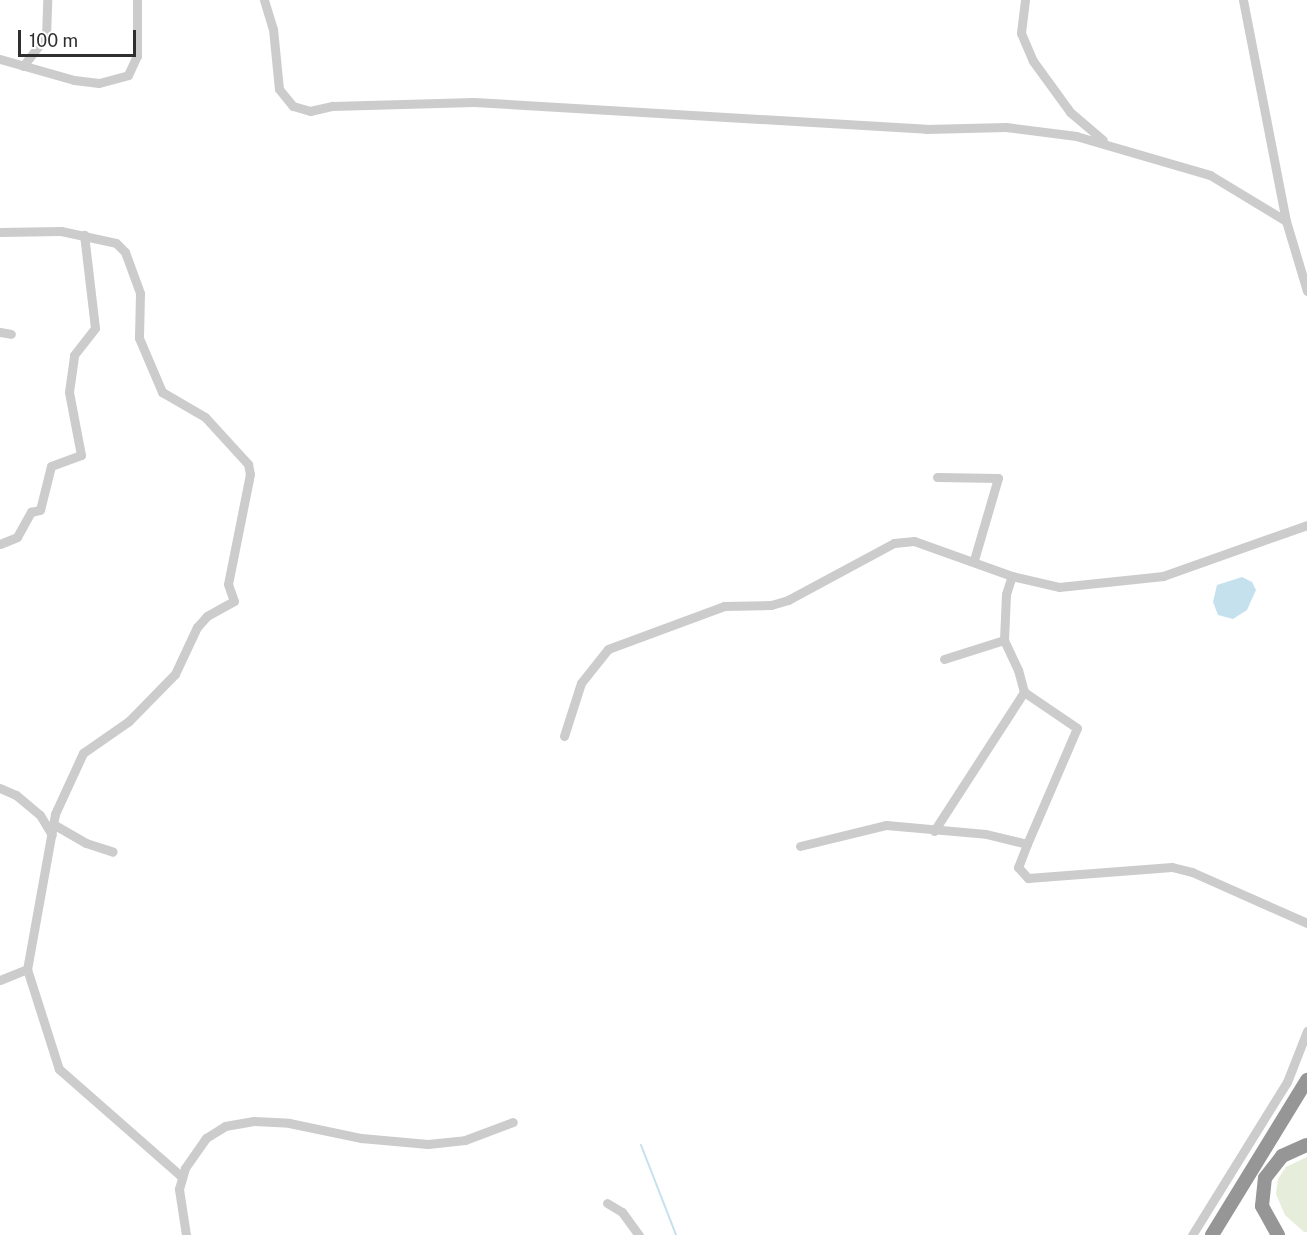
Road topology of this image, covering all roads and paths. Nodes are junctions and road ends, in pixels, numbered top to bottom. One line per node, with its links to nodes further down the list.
1 (46, 0): 7 (street)
2 (137, 0): 7 (street)
3 (264, 0): 8 (street)
4 (1025, 0): 8 (street)
5 (1243, 0): 9 (street)
6 (0, 59): 7 (street)
7 (23, 66)
8 (1110, 144): 9 (street)
9 (1286, 221): 12 (street)
10 (0, 232): 11 (street)
11 (84, 235): 17 (street); 25 (street)
12 (1307, 291)
13 (0, 332): 14 (street)
14 (11, 334)
15 (937, 477): 18 (street)
16 (1307, 525): 19 (street)
17 (0, 544)
18 (974, 560): 19 (street); 23 (street)
19 (1012, 576): 20 (street)
20 (1004, 640): 21 (street); 22 (street)
21 (944, 659)
22 (1024, 693): 26 (street); 28 (street)
23 (564, 736)
24 (0, 788): 27 (street)
25 (53, 824): 27 (street); 30 (street)
26 (934, 831): 28 (street); 29 (street)
27 (52, 835): 32 (street)
28 (1027, 844): 31 (street)
29 (800, 846)
30 (113, 852)
31 (1307, 923)
32 (27, 969): 33 (street); 38 (street)
33 (0, 980)
34 (1307, 1031): 42 (street)
35 (1307, 1080): 43 (highway)
36 (513, 1122): 38 (street)
37 (1307, 1145): 44 (highway)
38 (182, 1177): 40 (street)
39 (607, 1203): 41 (street)
40 (186, 1235)
41 (639, 1235)
42 (1192, 1235)
43 (1212, 1235)
44 (1278, 1235)

